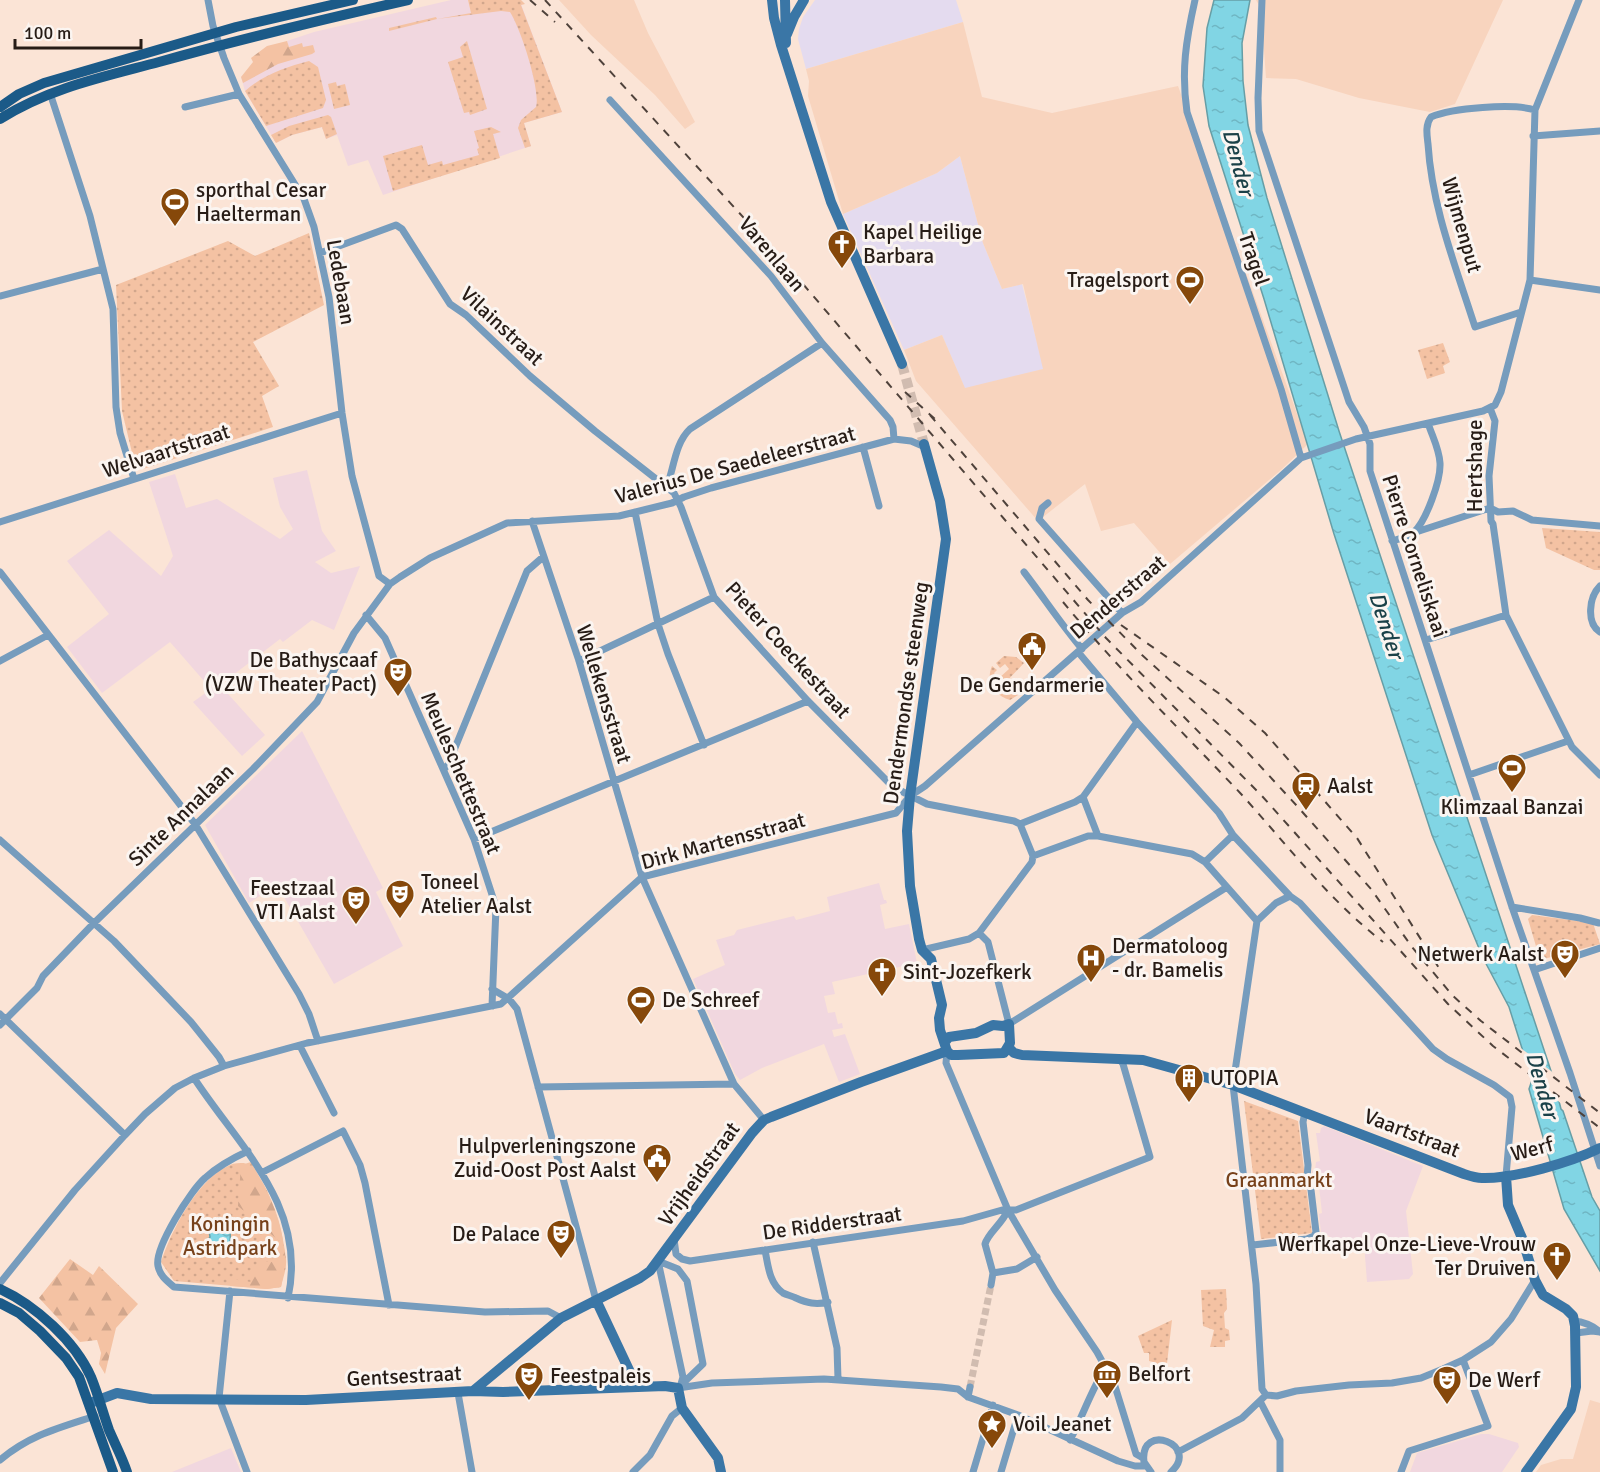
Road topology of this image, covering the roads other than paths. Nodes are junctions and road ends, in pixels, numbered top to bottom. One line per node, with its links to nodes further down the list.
1 (208, 0): 10 (street, Ledebaan)
2 (353, 0): 10 (main road)
3 (408, 0): 12 (main road)
4 (772, 0): 13 (street)
5 (784, 0): 11 (street)
6 (804, 0): 11 (street)
7 (1195, 0): 38 (street, Tragel)
8 (1262, 0): 34 (street, Pierre Corneliskaai)
9 (1579, 0): 19 (street, Hertshage)
10 (215, 33): 12 (street, Ledebaan); 17 (main road)
11 (785, 40): 13 (street)
12 (219, 45): 14 (main road); 15 (street, Ledebaan)
13 (788, 61): 30 (street)
14 (50, 93): 20 (main road); 24 (street)
15 (239, 94): 18 (street); 23 (street, Ledebaan)
16 (610, 100): 29 (street, Varenlaan)
17 (0, 107)
18 (185, 107)
19 (1534, 111): 22 (street, Hertshage); 28 (street, Wijmenput)
20 (0, 119)
21 (1600, 130): 22 (street)
22 (1533, 136): 25 (street, Hertshage)
23 (320, 253): 32 (street, Ledebaan); 40 (street, Vilainstraat)
24 (103, 269): 27 (street); 39 (street)
25 (1530, 280): 26 (street); 28 (street, Hertshage)
26 (1600, 290)
27 (0, 296)
28 (1521, 312): 31 (street, Hertshage)
29 (822, 343): 35 (street, Varenlaan); 40 (street)
30 (902, 363)
31 (1491, 408): 33 (street, Denderstraat); 44 (street, Hertshage)
32 (342, 413): 39 (street, Welvaartstraat); 54 (street, Ledebaan)
33 (1428, 423): 34 (street, Denderstraat); 49 (street)
34 (1367, 436): 38 (street, Denderstraat); 50 (street, Pierre Corneliskaai)
35 (894, 439): 36 (street, Valerius De Saedeleerstraat); 37 (street, Valerius De Saedeleerstraat)
36 (924, 446): 75 (street, Dendermondse steenweg)
37 (863, 447): 41 (street, Valerius De Saedeleerstraat); 43 (street)
38 (1300, 458): 57 (street, Denderstraat)
39 (134, 479): 47 (street, Welvaartstraat)
40 (667, 486): 41 (street, Pieter Coeckestraat)
41 (678, 500): 45 (street, Valerius De Saedeleerstraat); 56 (street, Pieter Coeckestraat)
42 (1048, 503): 57 (street)
43 (879, 506)
44 (1490, 508): 48 (street); 49 (street); 59 (street, Hertshage)
45 (635, 512): 46 (street, Valerius De Saedeleerstraat); 60 (street)
46 (532, 521): 51 (street, Wellekensstraat); 54 (street, Valerius De Saedeleerstraat)
47 (0, 522)
48 (1600, 526)
49 (1413, 533): 50 (street)
50 (1392, 541): 63 (street, Pierre Corneliskaai)
51 (543, 557): 65 (street, Wellekensstraat); 71 (street)
52 (0, 572): 62 (street)
53 (1024, 572): 64 (street)
54 (390, 584): 58 (street, Valerius De Saedeleerstraat)
55 (1600, 586): 61 (street)
56 (714, 597): 60 (street); 67 (street, Pieter Coeckestraat)
57 (1122, 613): 64 (street, Denderstraat)
58 (366, 615): 71 (street, Meuleschettestraat); 77 (street, Sinte Annalaan)
59 (1506, 615): 63 (street); 69 (street, Hertshage)
60 (658, 624): 65 (street); 70 (street)
61 (1600, 632)
62 (48, 635): 66 (street); 77 (street)
63 (1426, 640): 73 (street, Pierre Corneliskaai)
64 (1080, 650): 68 (street); 75 (street, Denderstraat)
65 (579, 661): 74 (street, Wellekensstraat)
66 (0, 662)
67 (808, 701): 70 (street); 75 (street, Pieter Coeckestraat)
68 (1137, 722): 76 (street); 80 (street)
69 (1569, 741): 72 (street, Hertshage); 73 (street)
70 (704, 745): 74 (street)
71 (444, 769): 81 (street, Meuleschettestraat)
72 (1600, 774)
73 (1469, 775): 88 (street, Pierre Corneliskaai)
74 (614, 781): 81 (street); 85 (street, Wellekensstraat)
75 (910, 796): 78 (street, Pieter Coeckestraat); 85 (street, Dirk Martensstraat); 94 (street, Dendermondse steenweg)
76 (1083, 797): 78 (street); 79 (street)
77 (195, 824): 91 (street, Sinte Annalaan); 103 (street)
78 (1020, 824): 83 (street)
79 (1098, 836): 83 (street); 84 (street)
80 (1233, 836): 84 (street); 87 (street)
81 (474, 839): 96 (street, Meuleschettestraat)
82 (0, 840): 91 (street)
83 (1033, 856): 92 (street)
84 (1205, 862): 86 (street)
85 (642, 877): 97 (street, Dirk Martensstraat); 110 (street, Wellekensstraat)
86 (1227, 887): 89 (street); 101 (street)
87 (1290, 896): 89 (street); 121 (street)
88 (1513, 910): 90 (street); 95 (street, Pierre Corneliskaai)
89 (1257, 921): 111 (street)
90 (1600, 921)
91 (94, 923): 100 (street, Sinte Annalaan); 108 (street)
92 (979, 933): 94 (street); 101 (street)
93 (1600, 948): 95 (street)
94 (922, 950): 99 (street, Dendermondse steenweg)
95 (1534, 970): 118 (street, Pierre Corneliskaai)
96 (492, 989): 97 (street); 98 (street, Meuleschettestraat)
97 (508, 999): 98 (street, Dirk Martensstraat); 112 (street)
98 (492, 1006): 103 (street, Dirk Martensstraat)
99 (939, 1018): 102 (street); 105 (street, Dendermondse steenweg)
100 (2, 1019): 116 (street)
101 (1009, 1024): 102 (street, Vrijheidstraat); 106 (street)
102 (956, 1036): 105 (street, Vrijheidstraat)
103 (318, 1041): 104 (street, Dirk Martensstraat)
104 (300, 1046): 108 (street, Dirk Martensstraat); 114 (street)
105 (946, 1047): 106 (street); 115 (street, Vrijheidstraat); 122 (street)
106 (1009, 1048): 107 (street)
107 (1119, 1058): 111 (street); 122 (street, De Ridderstraat)
108 (224, 1066): 109 (street, Dirk Martensstraat)
109 (194, 1078): 116 (street, Dirk Martensstraat); 117 (street)
110 (734, 1084): 112 (street); 115 (street, Wellekensstraat)
111 (1233, 1085): 113 (street); 125 (street)
112 (538, 1087): 136 (street)
113 (1305, 1112): 121 (street, Vaartstraat); 125 (street)
114 (334, 1113)
115 (765, 1120): 123 (street, Vrijheidstraat)
116 (125, 1135): 131 (street, Dirk Martensstraat)
117 (248, 1151): 120 (street); 134 (street)
118 (1593, 1151): 119 (street, Pierre Corneliskaai); 121 (street, Werf)
119 (1600, 1166)
120 (263, 1172): 135 (street); 139 (street)
121 (1506, 1176): 130 (street, Werf)
122 (1008, 1210): 124 (street, De Ridderstraat); 127 (street); 129 (street)
123 (674, 1239): 126 (street, De Ridderstraat); 128 (street, Vrijheidstraat)
124 (813, 1242): 126 (street, De Ridderstraat); 137 (street)
125 (1253, 1245): 153 (street)
126 (765, 1250): 137 (street)
127 (1037, 1257): 129 (street); 144 (street)
128 (658, 1261): 136 (street, Vrijheidstraat); 148 (street); 148 (street)
129 (993, 1273): 132 (street)
130 (1535, 1280): 141 (street, Werf); 143 (street)
131 (0, 1283)
132 (990, 1285)
133 (0, 1289): 154 (main road)
134 (230, 1291): 135 (street); 152 (street)
135 (288, 1298): 139 (street)
136 (596, 1300): 140 (street, Gentsestraat); 146 (street)
137 (828, 1302): 145 (street)
138 (0, 1303): 154 (main road)
139 (389, 1305): 140 (street)
140 (561, 1318): 149 (street, Gentsestraat)
141 (1575, 1326): 142 (street); 142 (street); 174 (street)
142 (1600, 1332)
143 (1463, 1360): 153 (street); 173 (street)
144 (1106, 1367): 159 (street); 162 (street)
145 (838, 1379): 148 (street); 151 (street)
146 (637, 1387): 148 (street); 149 (street)
147 (970, 1387): 151 (street)
148 (678, 1388): 156 (street)
149 (473, 1391): 150 (street, Gentsestraat)
150 (458, 1393): 152 (street, Gentsestraat); 166 (street)
151 (968, 1397): 155 (street)
152 (219, 1398): 154 (street, Gentsestraat); 165 (street)
153 (1263, 1398): 160 (street); 172 (street)
154 (94, 1402): 157 (main road)
155 (993, 1405): 158 (street); 169 (street)
156 (682, 1408): 167 (street); 168 (street)
157 (98, 1415): 161 (street); 163 (main road); 164 (main road)
158 (1018, 1415): 159 (street); 170 (street)
159 (1070, 1440): 162 (street)
160 (1178, 1452): 162 (street); 171 (street)
161 (0, 1460)
162 (1146, 1465)
163 (113, 1472)
164 (127, 1472)
165 (247, 1472)
166 (472, 1472)
167 (633, 1472)
168 (721, 1472)
169 (973, 1472)
170 (1001, 1472)
171 (1171, 1472)
172 (1280, 1472)
173 (1401, 1472)
174 (1526, 1472)

